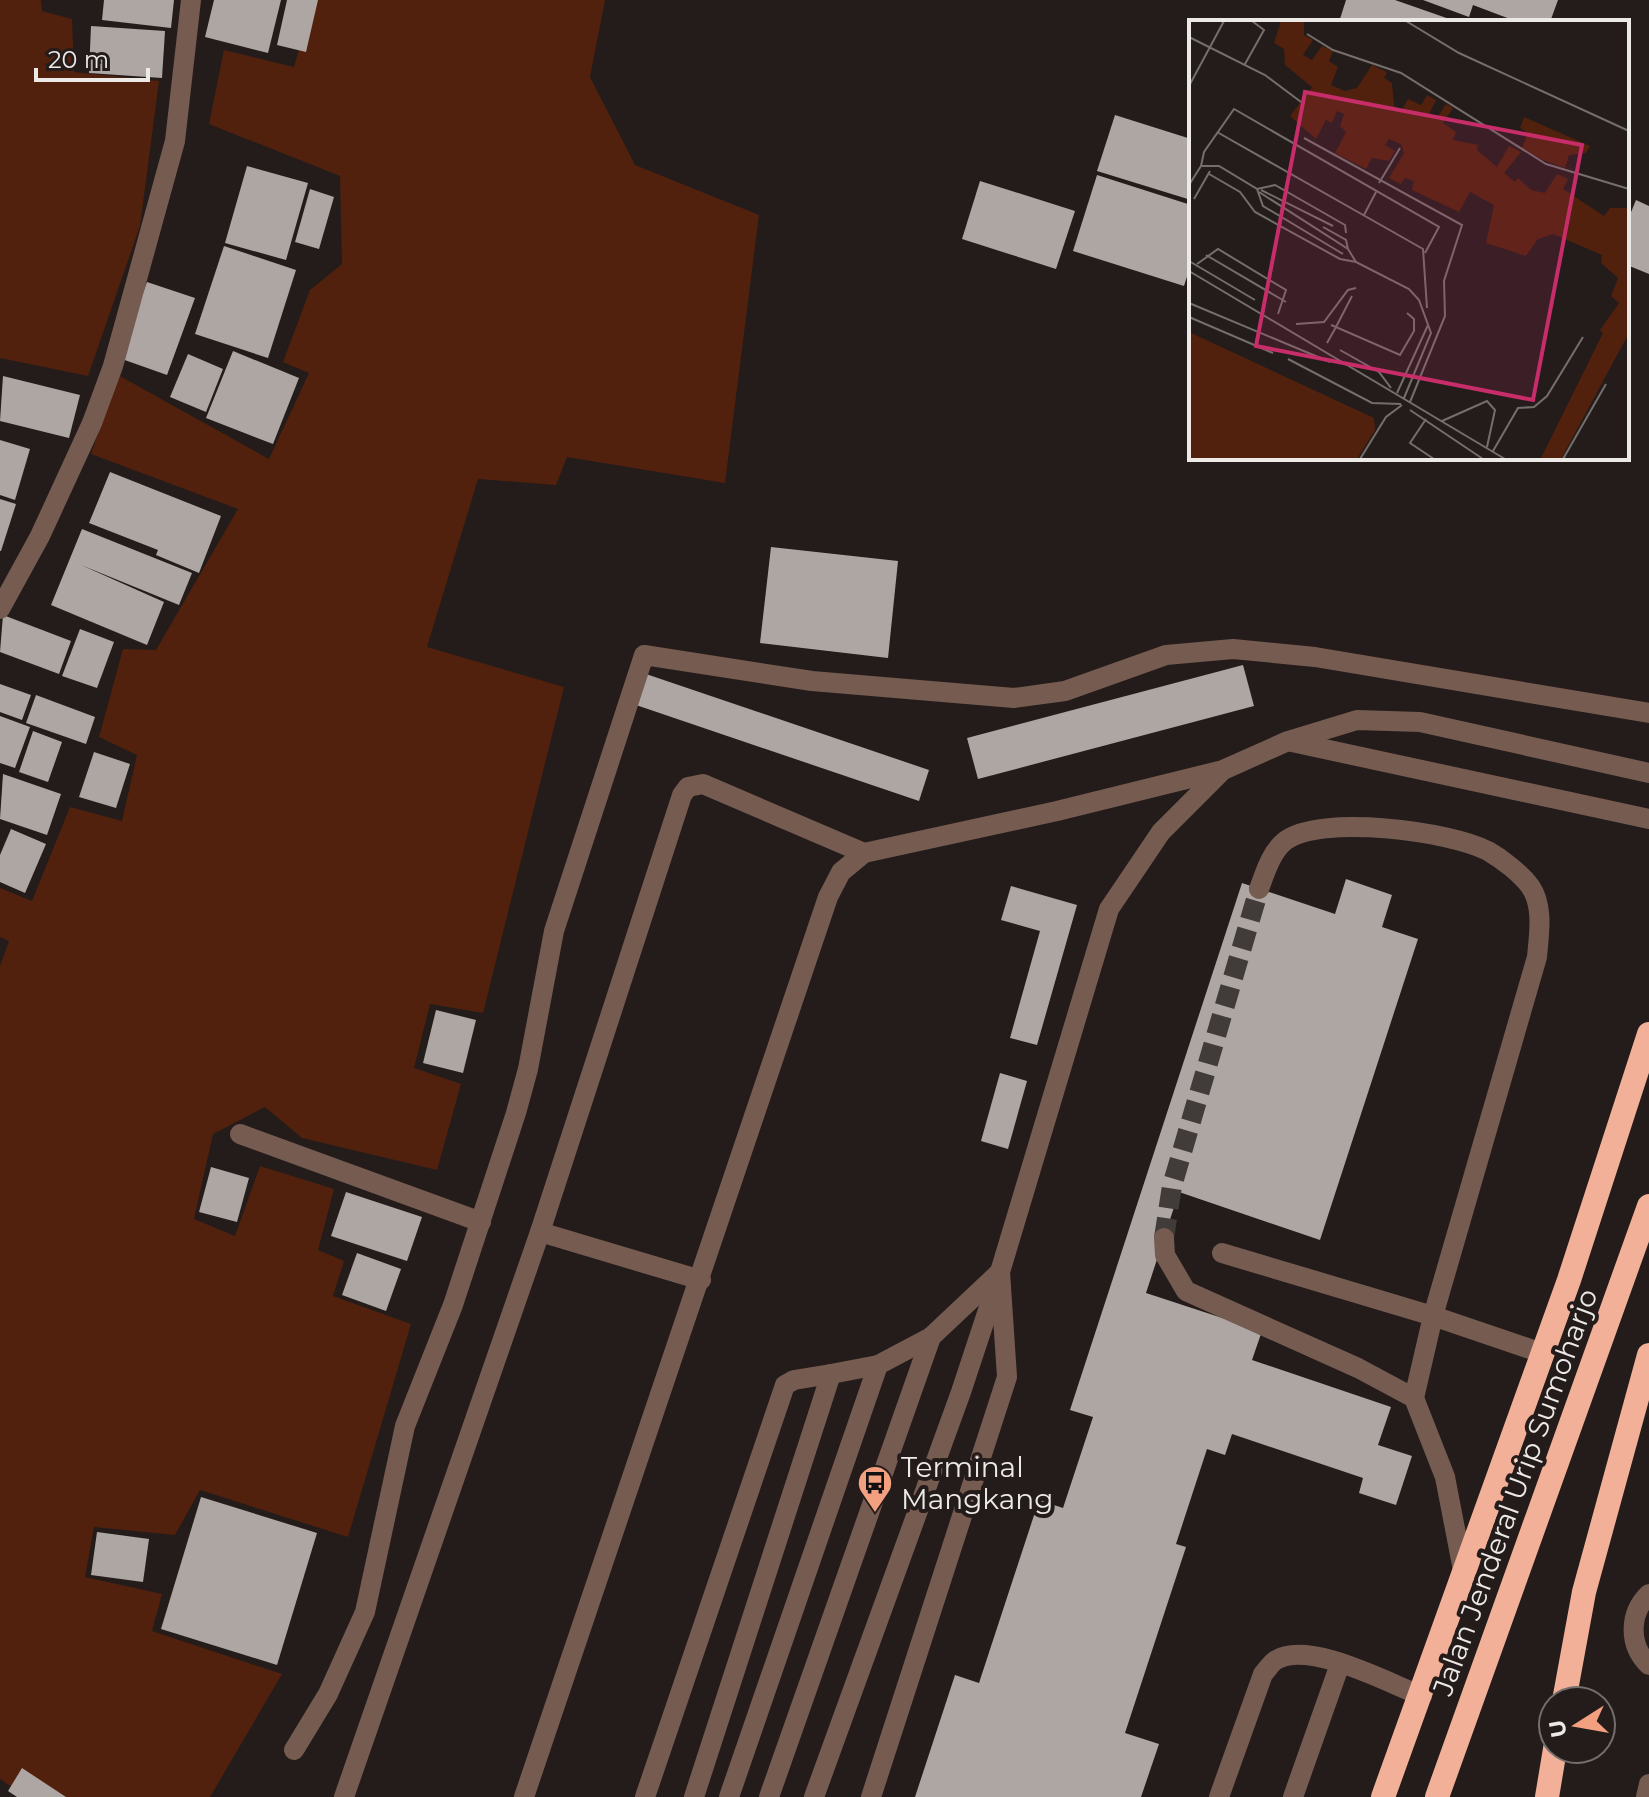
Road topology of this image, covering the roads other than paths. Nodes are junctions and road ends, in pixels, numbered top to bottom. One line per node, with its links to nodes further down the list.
1 (191, 0): 2 (street)
2 (0, 609)
3 (1649, 713): 13 (street)
4 (1288, 741): 5 (street); 6 (street); 7 (street)
5 (1223, 770): 8 (street); 17 (street)
6 (1649, 773)
7 (1649, 819)
8 (864, 853): 14 (street); 18 (street)
9 (1259, 889): 19 (street)
10 (1649, 1034): 21 (highway)
11 (240, 1134): 13 (street)
12 (1649, 1206): 46 (highway, Jalan Jenderal Urip Sumoharjo)
13 (481, 1222): 32 (street)
14 (540, 1232): 18 (street); 35 (street)
15 (1164, 1238): 25 (street)
16 (1222, 1253): 19 (street)
17 (1000, 1272): 20 (street); 41 (street); 42 (street)
18 (701, 1280): 36 (street)
19 (1433, 1316): 21 (street); 25 (street)
20 (931, 1337): 23 (street); 40 (street)
21 (1542, 1353): 26 (highway)
22 (1649, 1355): 30 (highway)
23 (878, 1365): 24 (street); 39 (street)
24 (831, 1374): 37 (street); 38 (street)
25 (1414, 1398): 26 (street)
26 (1463, 1570): 31 (highway)
27 (1649, 1594): 29 (street)
28 (1340, 1664): 31 (street); 43 (street); 44 (street)
29 (1649, 1665)
30 (1567, 1685)
31 (1422, 1696): 45 (highway)
32 (294, 1750)
33 (1552, 1765): 47 (highway)
34 (1649, 1784): 48 (street)
35 (344, 1797)
36 (524, 1797)
37 (645, 1797)
38 (694, 1797)
39 (729, 1797)
40 (769, 1797)
41 (814, 1797)
42 (871, 1797)
43 (1219, 1797)
44 (1293, 1797)
45 (1383, 1797)
46 (1437, 1797)
47 (1547, 1797)
48 (1646, 1797)

